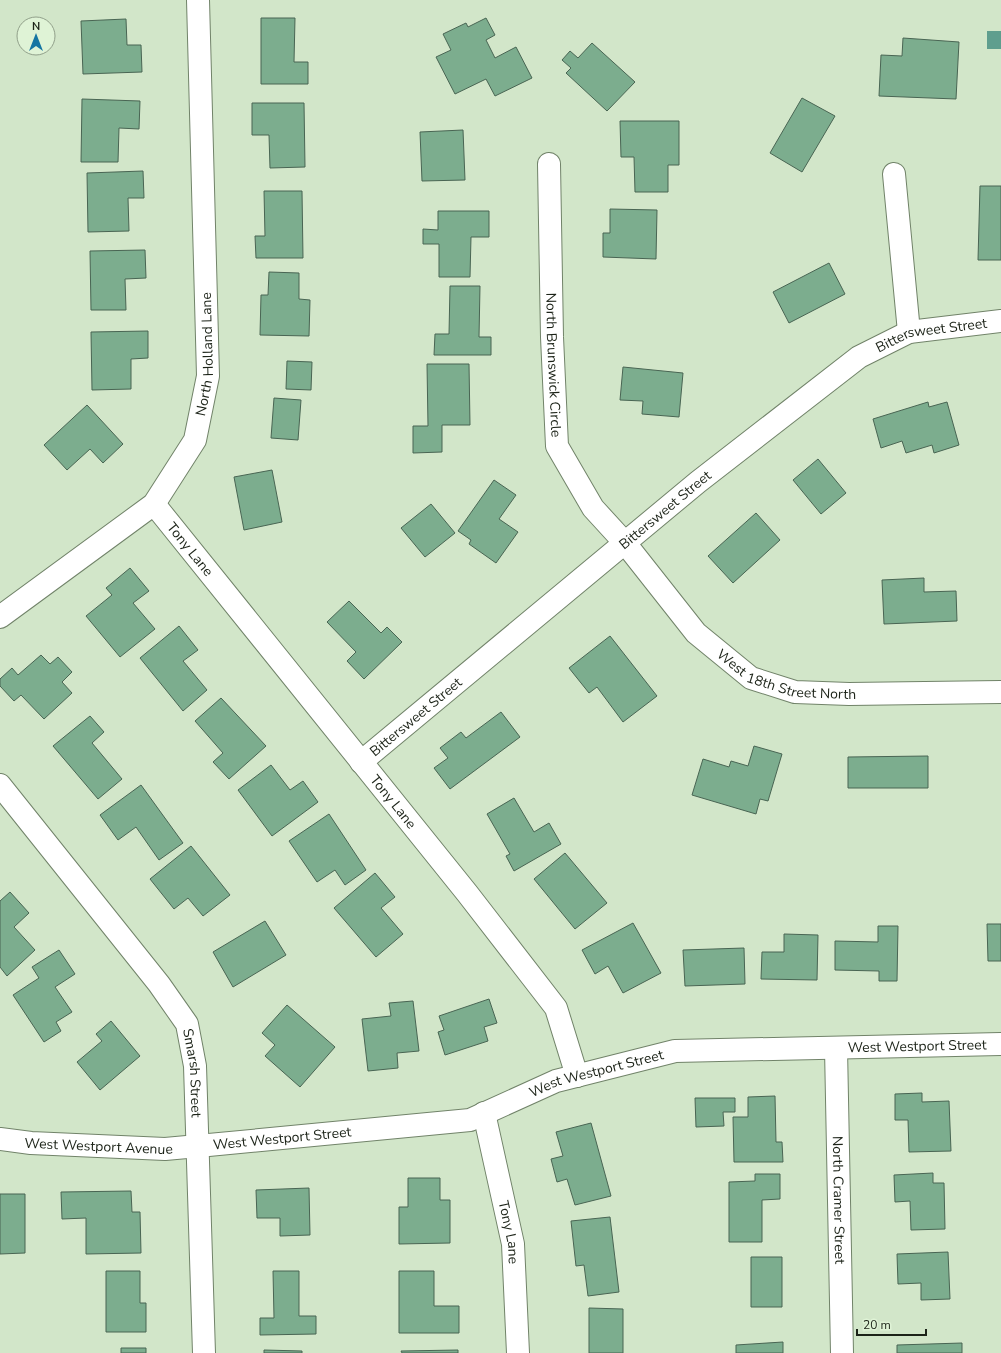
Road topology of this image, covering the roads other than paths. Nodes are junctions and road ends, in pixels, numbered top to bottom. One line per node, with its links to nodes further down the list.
1 (198, 0): 6 (street, North Holland Lane)
2 (549, 164): 7 (street, North Brunswick Circle)
3 (894, 174): 5 (street)
4 (1001, 321): 5 (street, Bittersweet Street)
5 (909, 332): 7 (street, Bittersweet Street)
6 (154, 504): 8 (street, North Holland Lane); 10 (street, Tony Lane)
7 (625, 543): 9 (street, West 18th Street North); 10 (street, Bittersweet Street)
8 (0, 617)
9 (1001, 692)
10 (361, 762): 14 (street, Tony Lane)
11 (0, 785): 17 (street, Smarsh Street)
12 (1001, 1044): 13 (street, West Westport Street)
13 (836, 1048): 14 (street, West Westport Street); 20 (street, North Cramer Street)
14 (577, 1076): 15 (street, West Westport Street)
15 (484, 1113): 17 (street, West Westport Street); 19 (street, Tony Lane)
16 (0, 1139): 17 (street, West Westport Avenue)
17 (198, 1146): 18 (street, Smarsh Street)
18 (204, 1353)
19 (518, 1353)
20 (842, 1353)

